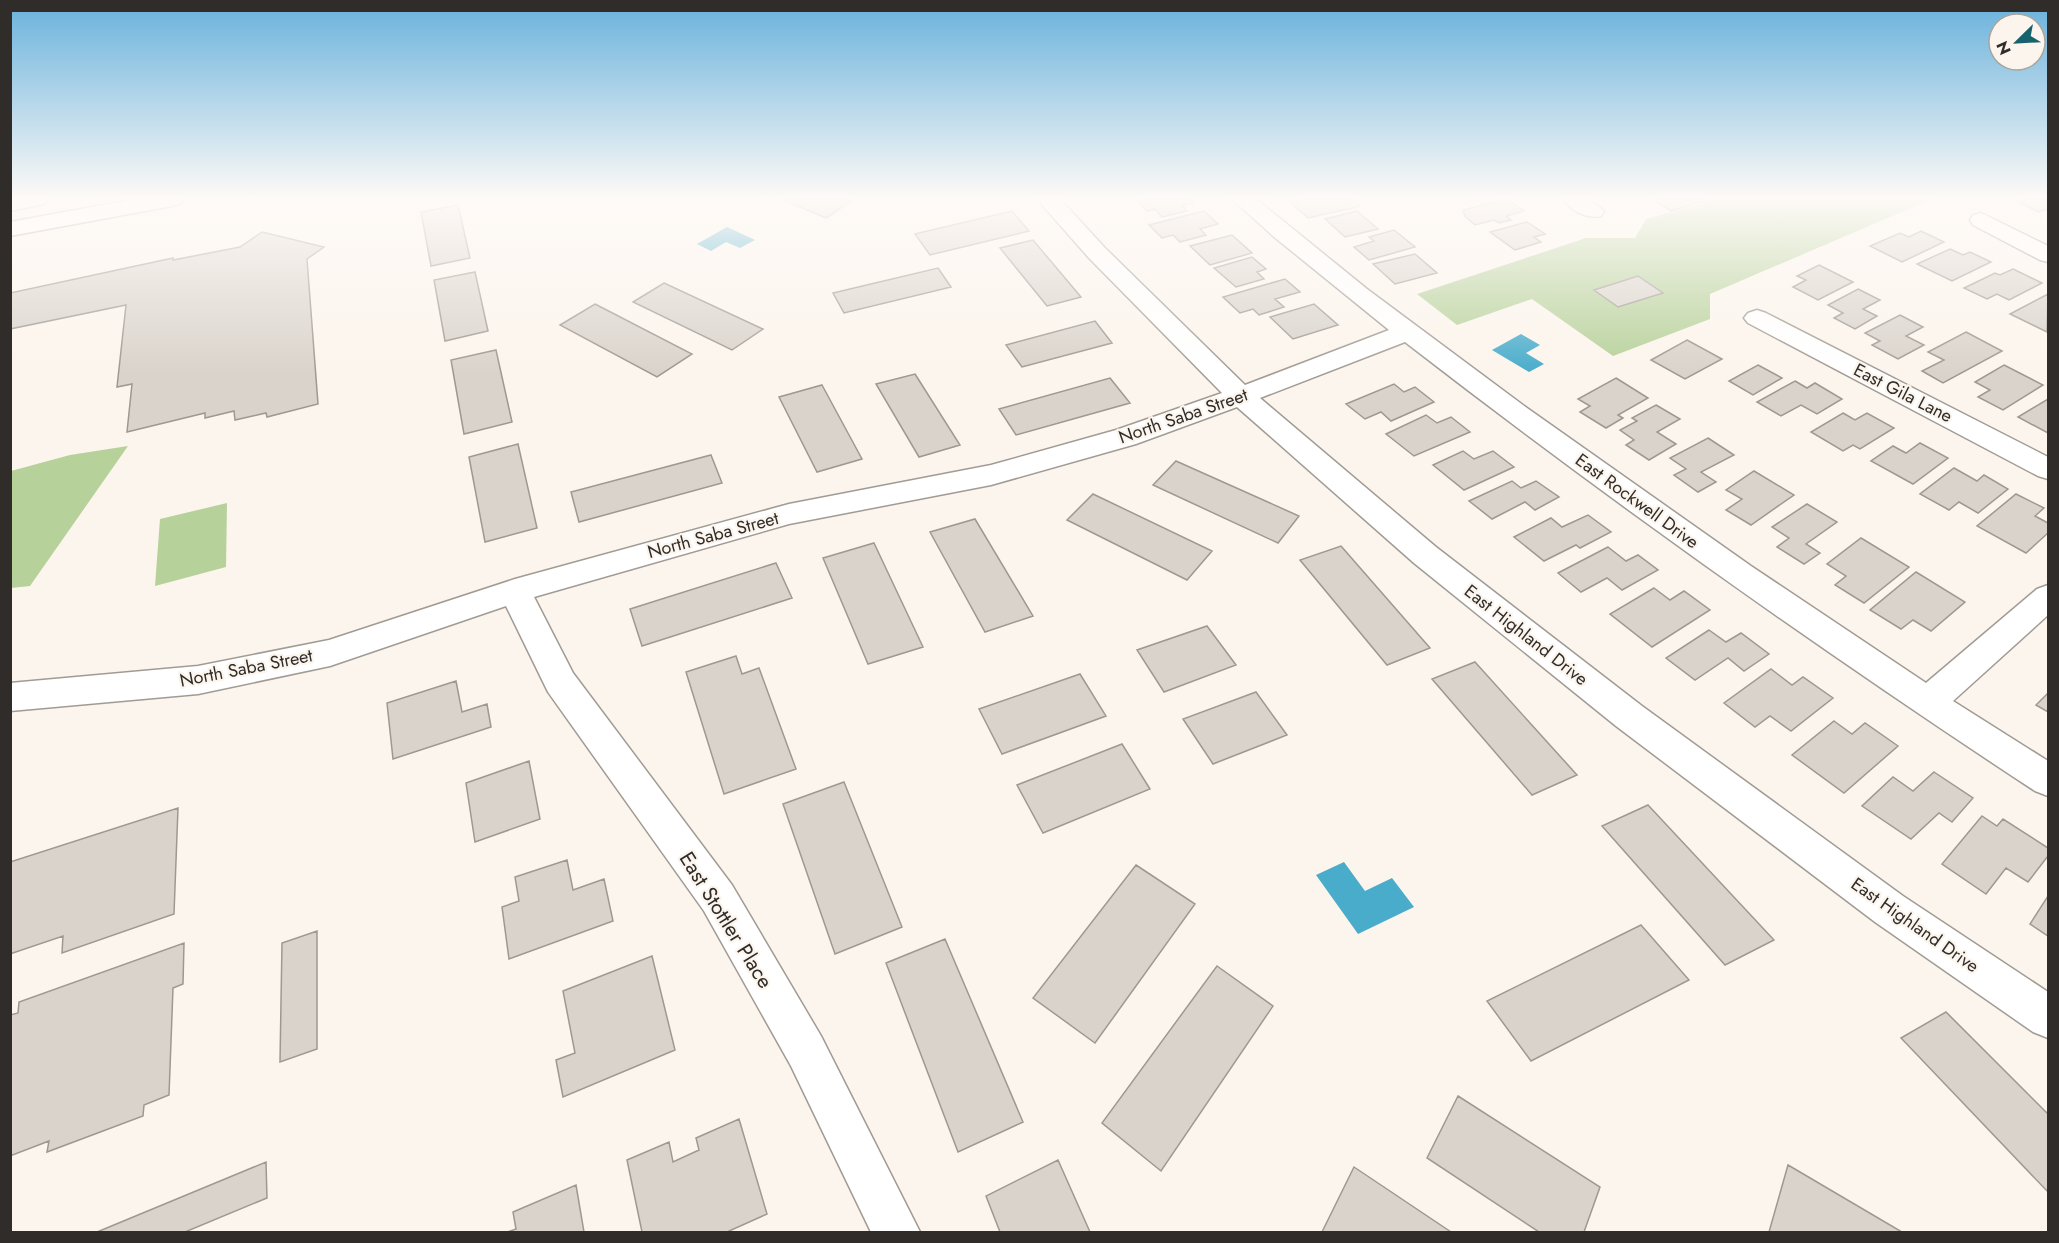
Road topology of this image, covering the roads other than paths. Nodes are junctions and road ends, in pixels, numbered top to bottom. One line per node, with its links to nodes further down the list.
1 (1101, 257): 5 (street, East Highland Drive)
2 (1314, 257): 4 (street, East Rockwell Drive)
3 (1757, 318): 6 (street, East Gila Lane)
4 (1406, 333): 5 (street, North Saba Street); 10 (street, East Rockwell Drive)
5 (1241, 396): 7 (street, North Saba Street); 12 (street, East Highland Drive)
6 (2049, 469)
7 (516, 591): 9 (street, North Saba Street); 13 (street, East Stottler Place)
8 (2049, 597): 10 (street)
9 (10, 697)
10 (1927, 703): 11 (street, East Rockwell Drive)
11 (2049, 780)
12 (2049, 1017)
13 (896, 1233)

